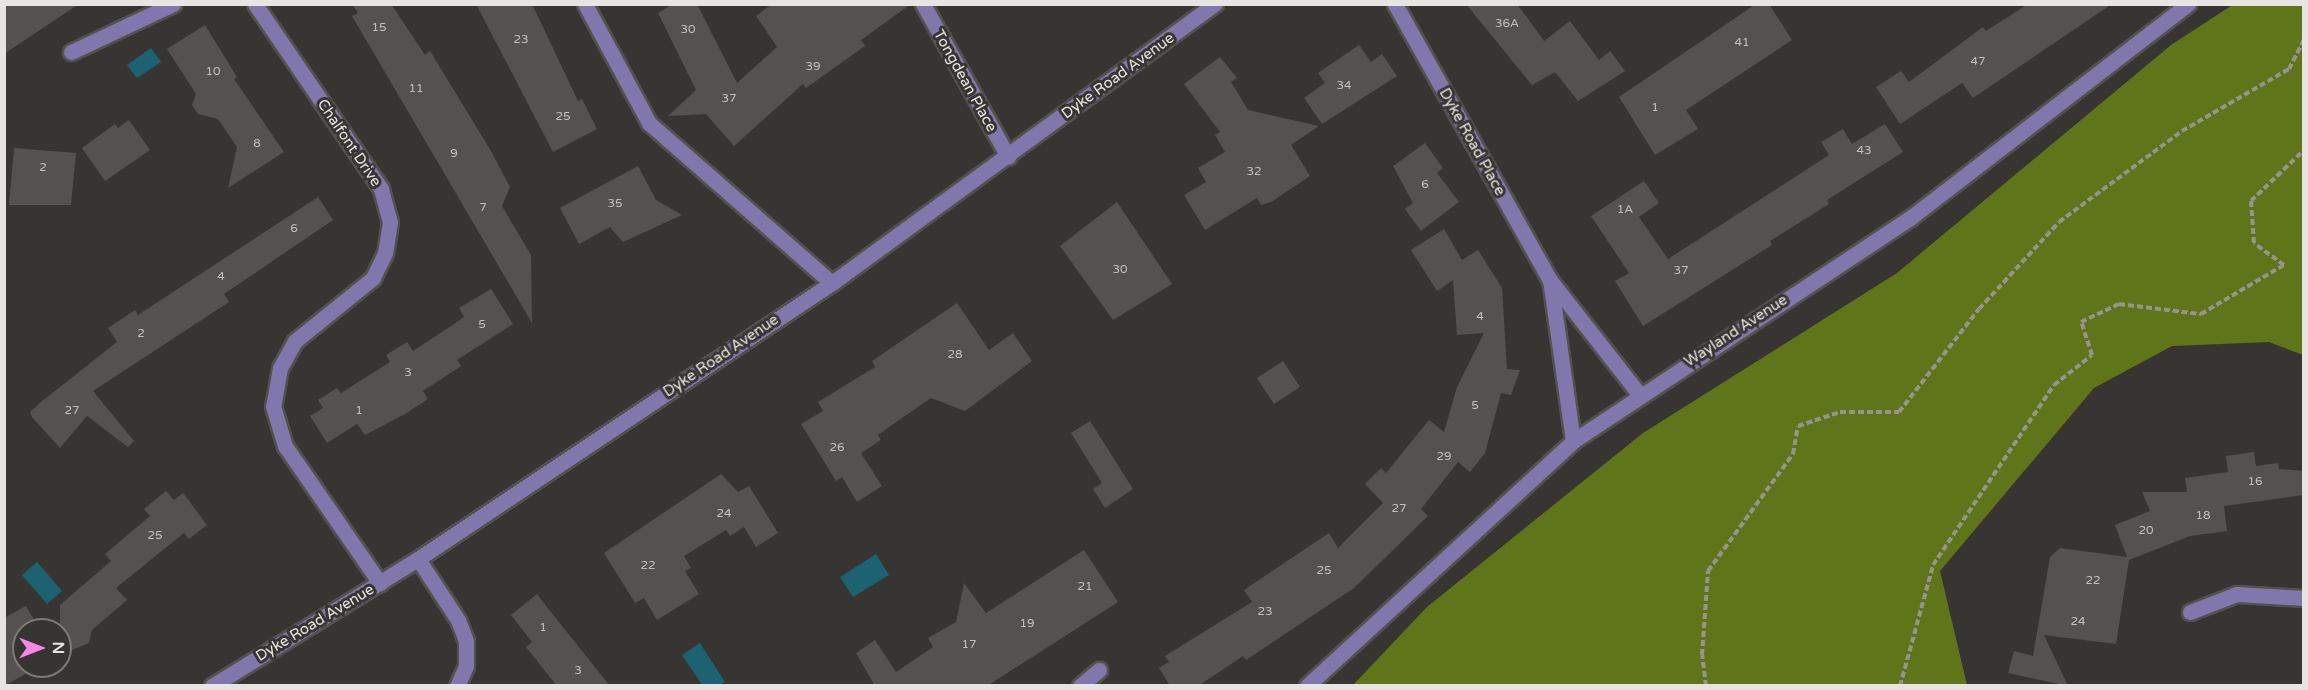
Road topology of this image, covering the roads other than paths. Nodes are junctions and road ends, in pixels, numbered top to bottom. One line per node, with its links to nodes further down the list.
1 (173, 4): 8 (street)
2 (255, 4): 15 (street, Chalfont Drive)
3 (585, 4): 11 (street)
4 (923, 4): 9 (street, Tongdean Place)
5 (1215, 4): 9 (street, Dyke Road Avenue)
6 (1395, 4): 10 (street, Dyke Road Place)
7 (2188, 4): 12 (street, Wayland Avenue)
8 (71, 52)
9 (1008, 157): 11 (street, Dyke Road Avenue)
10 (1550, 280): 12 (street); 13 (street)
11 (832, 283): 14 (street, Dyke Road Avenue)
12 (1639, 394): 13 (street, Wayland Avenue)
13 (1573, 441): 22 (street, Wayland Avenue)
14 (418, 559): 15 (street, Dyke Road Avenue); 20 (street)
15 (380, 583): 19 (street, Dyke Road Avenue)
16 (2304, 598): 17 (street)
17 (2190, 612)
18 (1099, 670): 21 (street)
19 (212, 686)
20 (457, 686)
21 (1080, 686)
22 (1306, 686)

